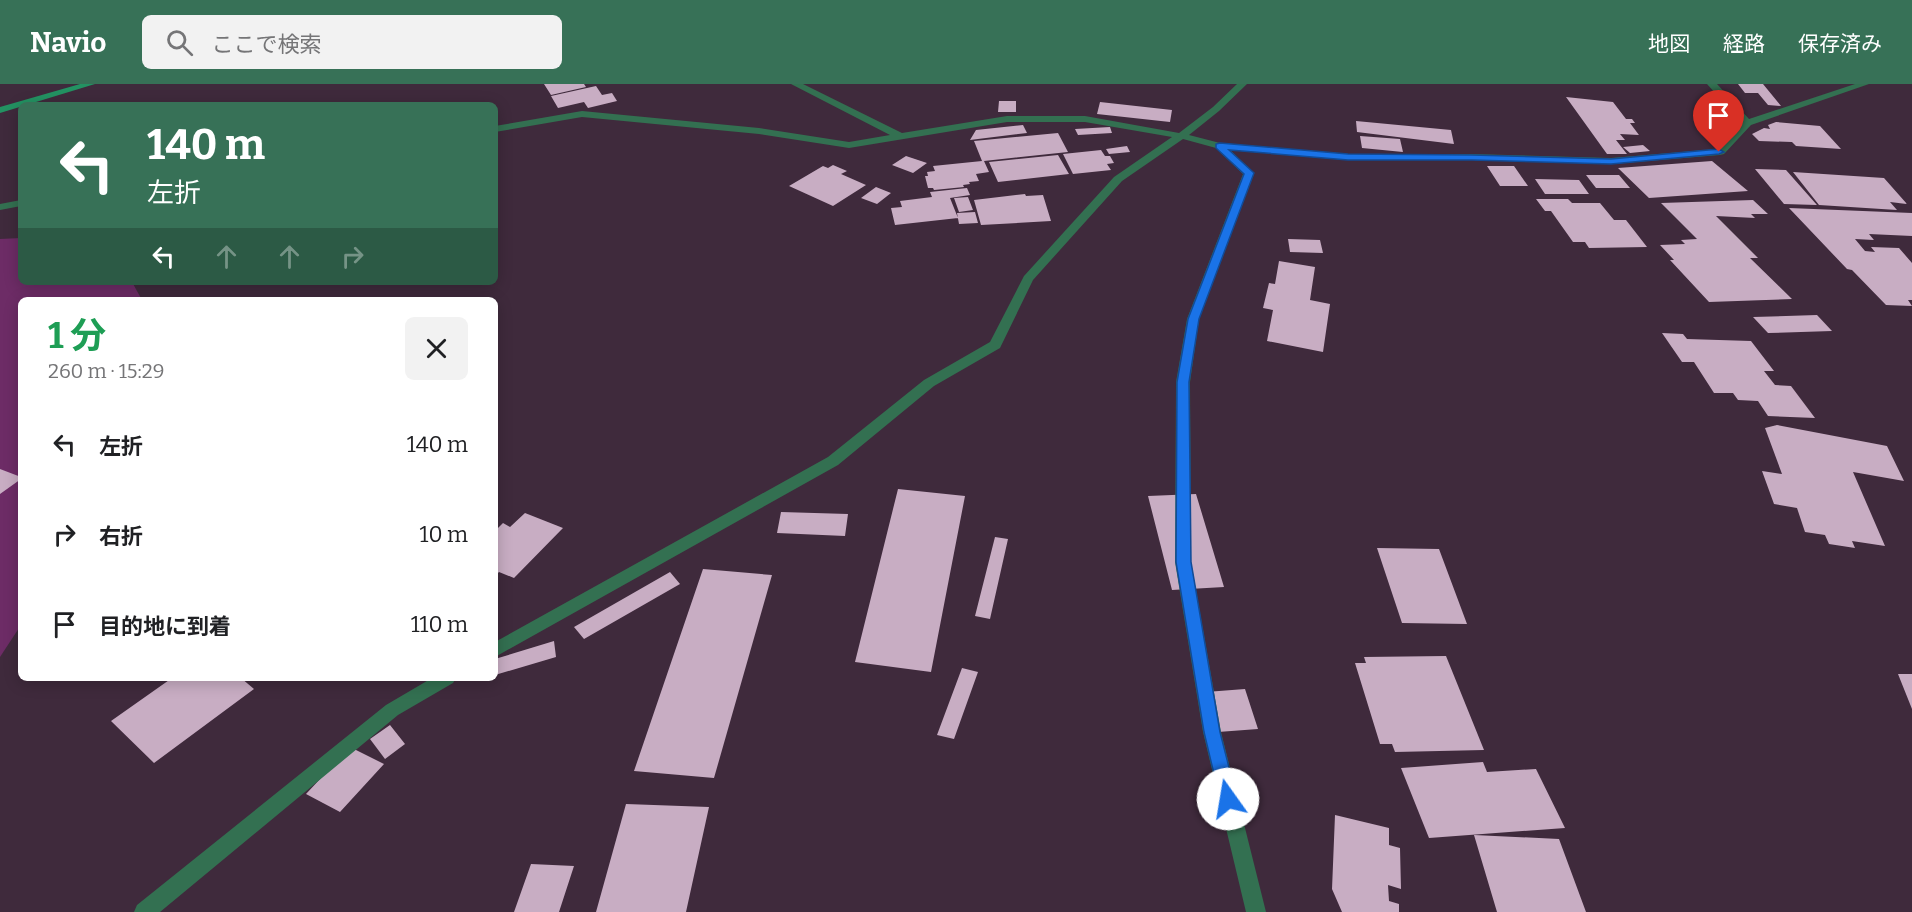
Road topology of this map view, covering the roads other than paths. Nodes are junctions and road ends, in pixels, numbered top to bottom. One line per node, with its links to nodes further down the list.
1 (90, 84): 6 (street)
2 (796, 84): 11 (street)
3 (1242, 84): 12 (street)
4 (1712, 84): 9 (street)
5 (1864, 84): 9 (street)
6 (28, 102)
7 (18, 105): 8 (street)
8 (0, 110)
9 (1747, 123): 13 (street)
10 (498, 128): 11 (street)
11 (900, 136): 12 (street)
12 (1181, 136): 13 (street); 16 (street)
13 (1220, 146): 19 (street)
14 (18, 204): 15 (street)
15 (0, 207)
16 (498, 648)
17 (442, 681): 18 (street)
18 (144, 912)
19 (1256, 912)

